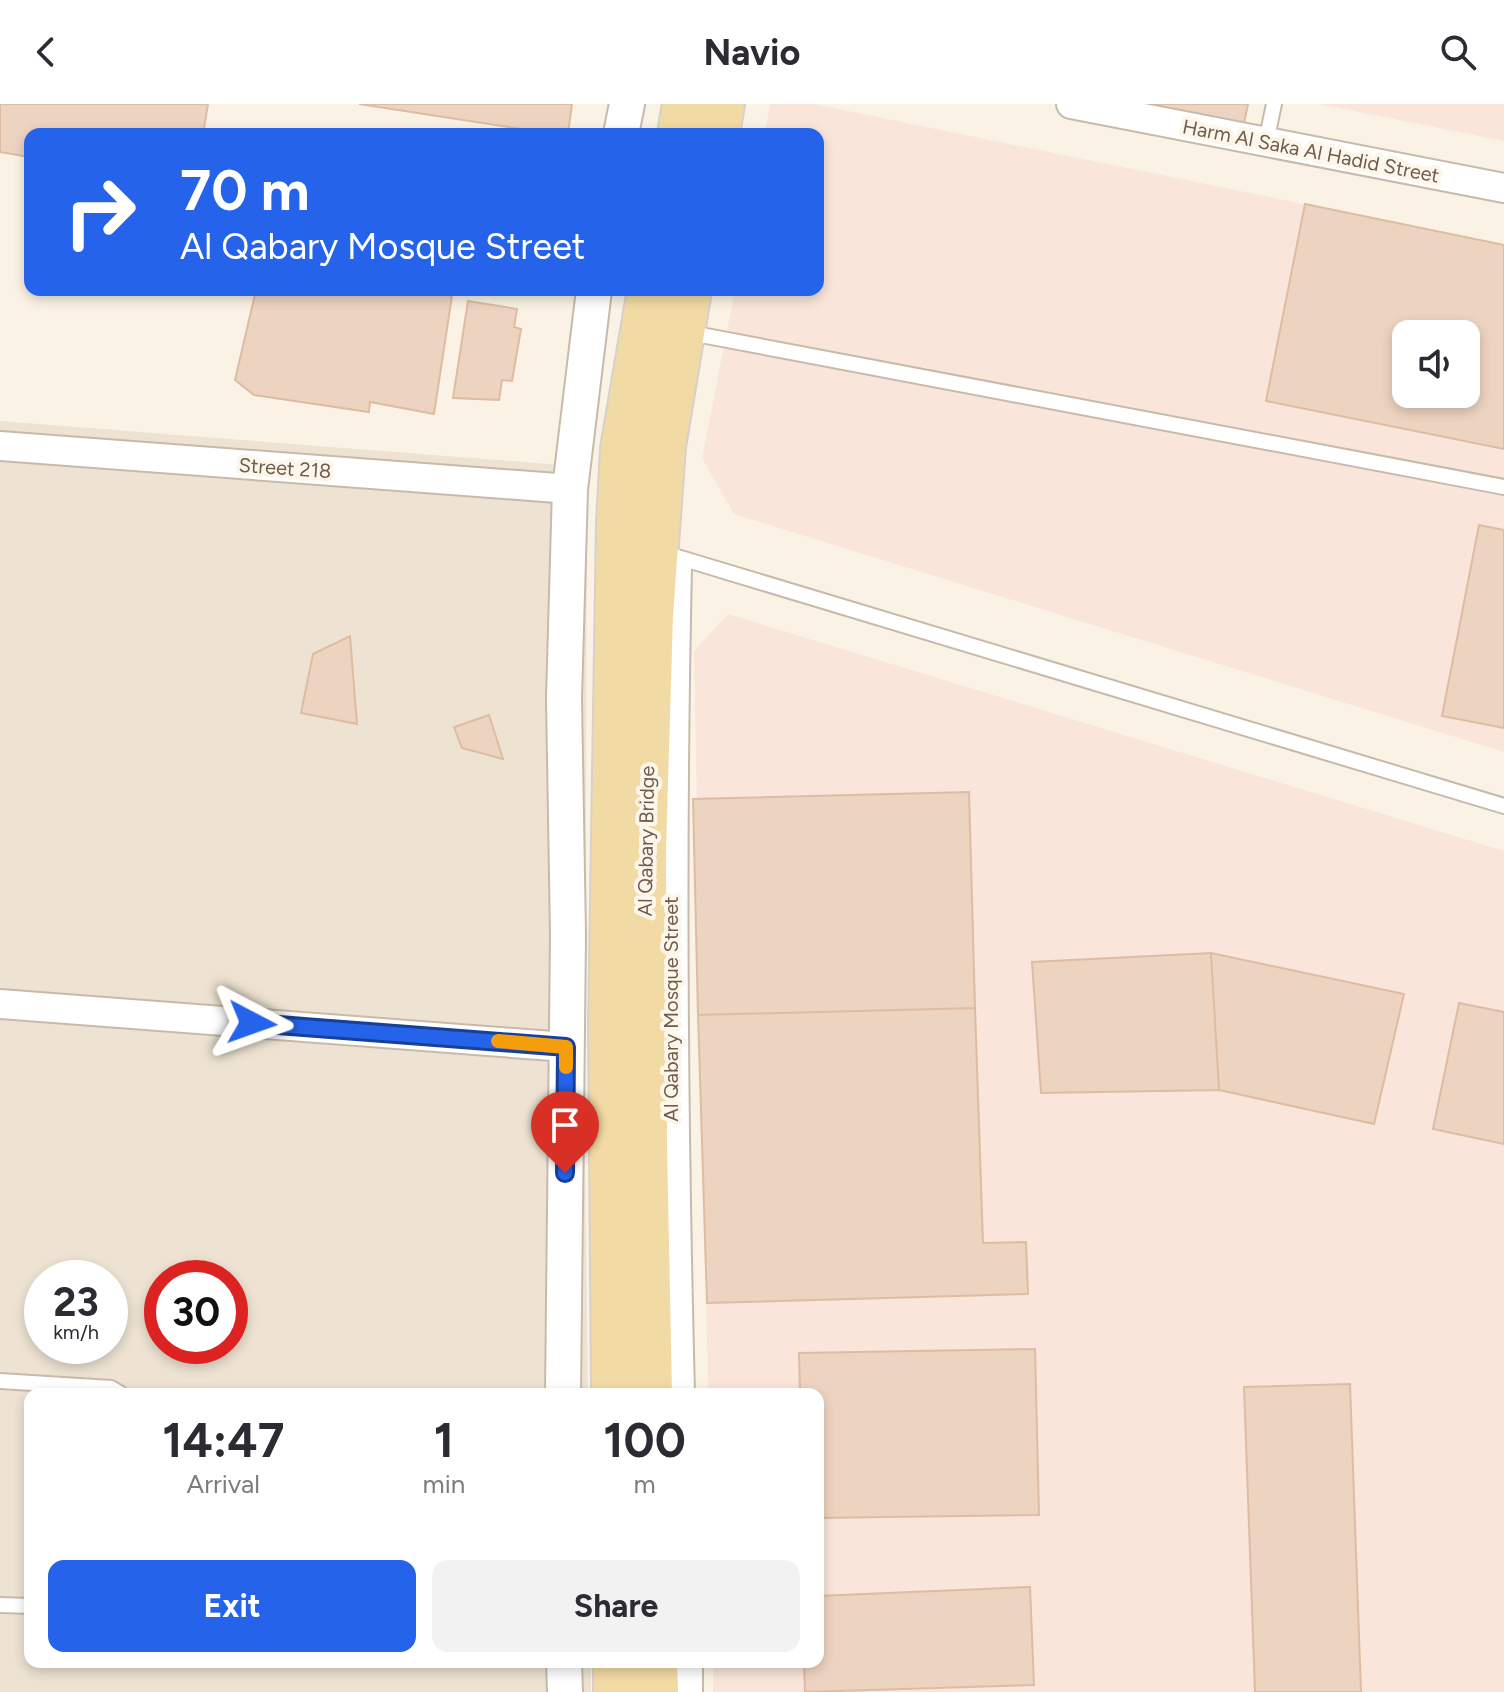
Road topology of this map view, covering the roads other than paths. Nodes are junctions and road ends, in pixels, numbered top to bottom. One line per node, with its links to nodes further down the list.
1 (627, 104): 7 (street)
2 (685, 104): 8 (main road)
3 (722, 104): 9 (main road)
4 (742, 104): 10 (street)
5 (1071, 104): 11 (street, Harm Al Saka Al Hadid Street)
6 (1274, 104): 11 (lane)
7 (622, 128)
8 (681, 128)
9 (718, 128)
10 (737, 128)
11 (1266, 142): 12 (street, Harm Al Saka Al Hadid Street)
12 (1504, 188)
13 (593, 296): 20 (street)
14 (649, 296): 28 (main road, Al Qabary Bridge)
15 (688, 296): 29 (main road, Al Qabary Bridge)
16 (708, 296): 17 (street, Al Qabary Mosque Street)
17 (701, 335): 19 (lane); 21 (street, Al Qabary Mosque Street)
18 (0, 446): 20 (street, Street 218)
19 (1504, 487)
20 (570, 489): 24 (street)
21 (674, 556): 22 (lane); 30 (street, Al Qabary Mosque Street)
22 (1504, 806)
23 (0, 1004): 24 (street)
24 (566, 1047): 27 (street)
25 (0, 1381): 26 (lane)
26 (111, 1388)
27 (563, 1388)
28 (614, 1388)
29 (650, 1388)
30 (677, 1388)
31 (0, 1605): 32 (lane)
32 (24, 1606)
33 (564, 1668): 37 (street)
34 (616, 1668): 38 (main road)
35 (655, 1668): 39 (main road)
36 (685, 1668): 40 (street)
37 (565, 1692)
38 (616, 1692)
39 (656, 1692)
40 (685, 1692)

